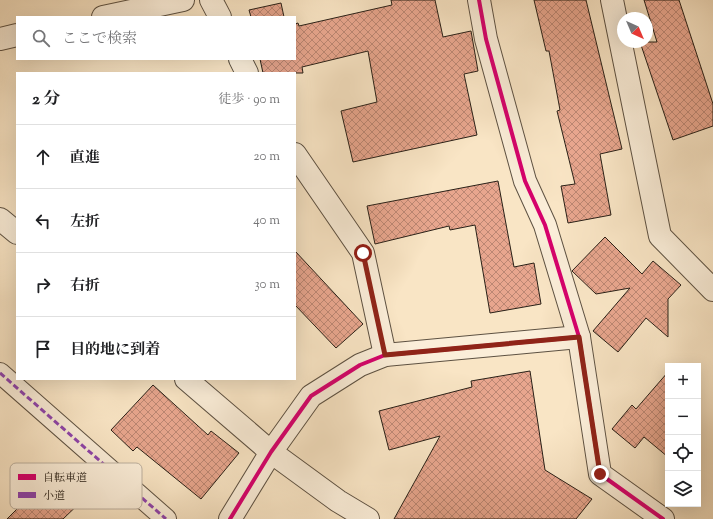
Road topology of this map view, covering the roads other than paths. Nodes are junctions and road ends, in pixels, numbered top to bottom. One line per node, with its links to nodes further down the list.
1 (183, 0): 5 (street)
2 (211, 0): 6 (street)
3 (479, 0): 15 (street)
4 (612, 0): 14 (street)
5 (107, 16)
6 (219, 16)
7 (16, 35): 8 (street)
8 (0, 39)
9 (240, 60): 10 (street)
10 (246, 72)
11 (296, 155): 16 (street)
12 (0, 219): 13 (street)
13 (16, 232)
14 (713, 290)
15 (579, 337): 16 (street); 25 (street)
16 (385, 355): 19 (street)
17 (0, 373): 20 (street)
18 (187, 380): 19 (street)
19 (271, 452): 23 (street); 24 (street)
20 (102, 463)
21 (142, 498): 22 (street)
22 (166, 519)
23 (230, 519)
24 (368, 519)
25 (663, 519)

